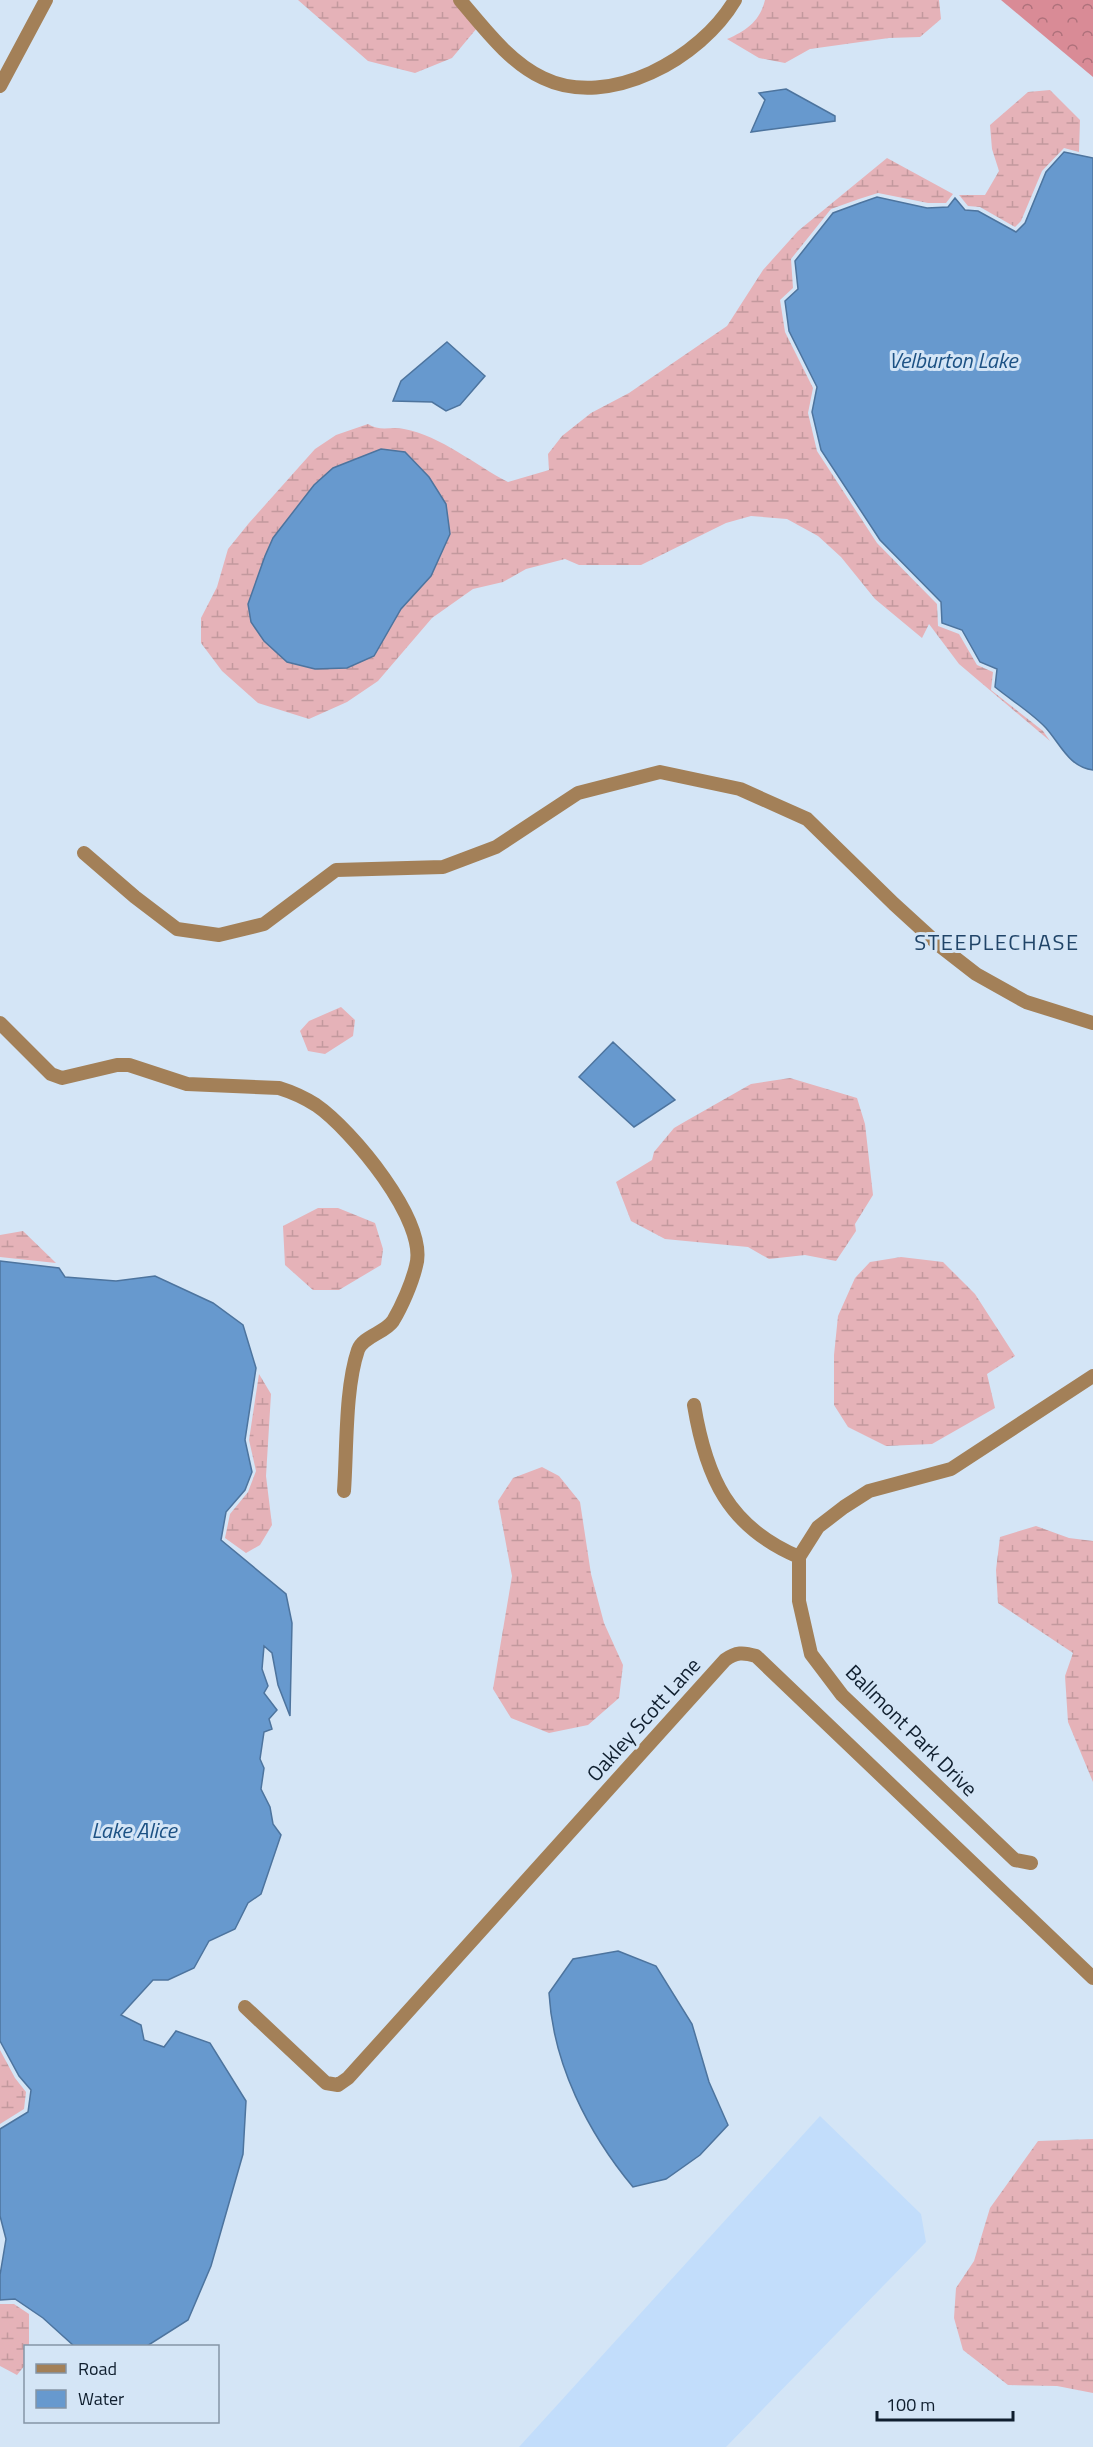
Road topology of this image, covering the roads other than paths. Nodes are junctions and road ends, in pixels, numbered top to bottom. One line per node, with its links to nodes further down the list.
1 (46, 0): 4 (street)
2 (460, 0): 3 (street)
3 (735, 0)
4 (0, 87)
5 (84, 853): 7 (street)
6 (0, 1023): 10 (street)
7 (1093, 1023)
8 (1093, 1376): 11 (street)
9 (694, 1405): 11 (street)
10 (344, 1491)
11 (799, 1557): 12 (street, Ballmont Park Drive)
12 (1031, 1863)
13 (1093, 1978): 14 (street, Oakley Scott Lane)
14 (245, 2007)

